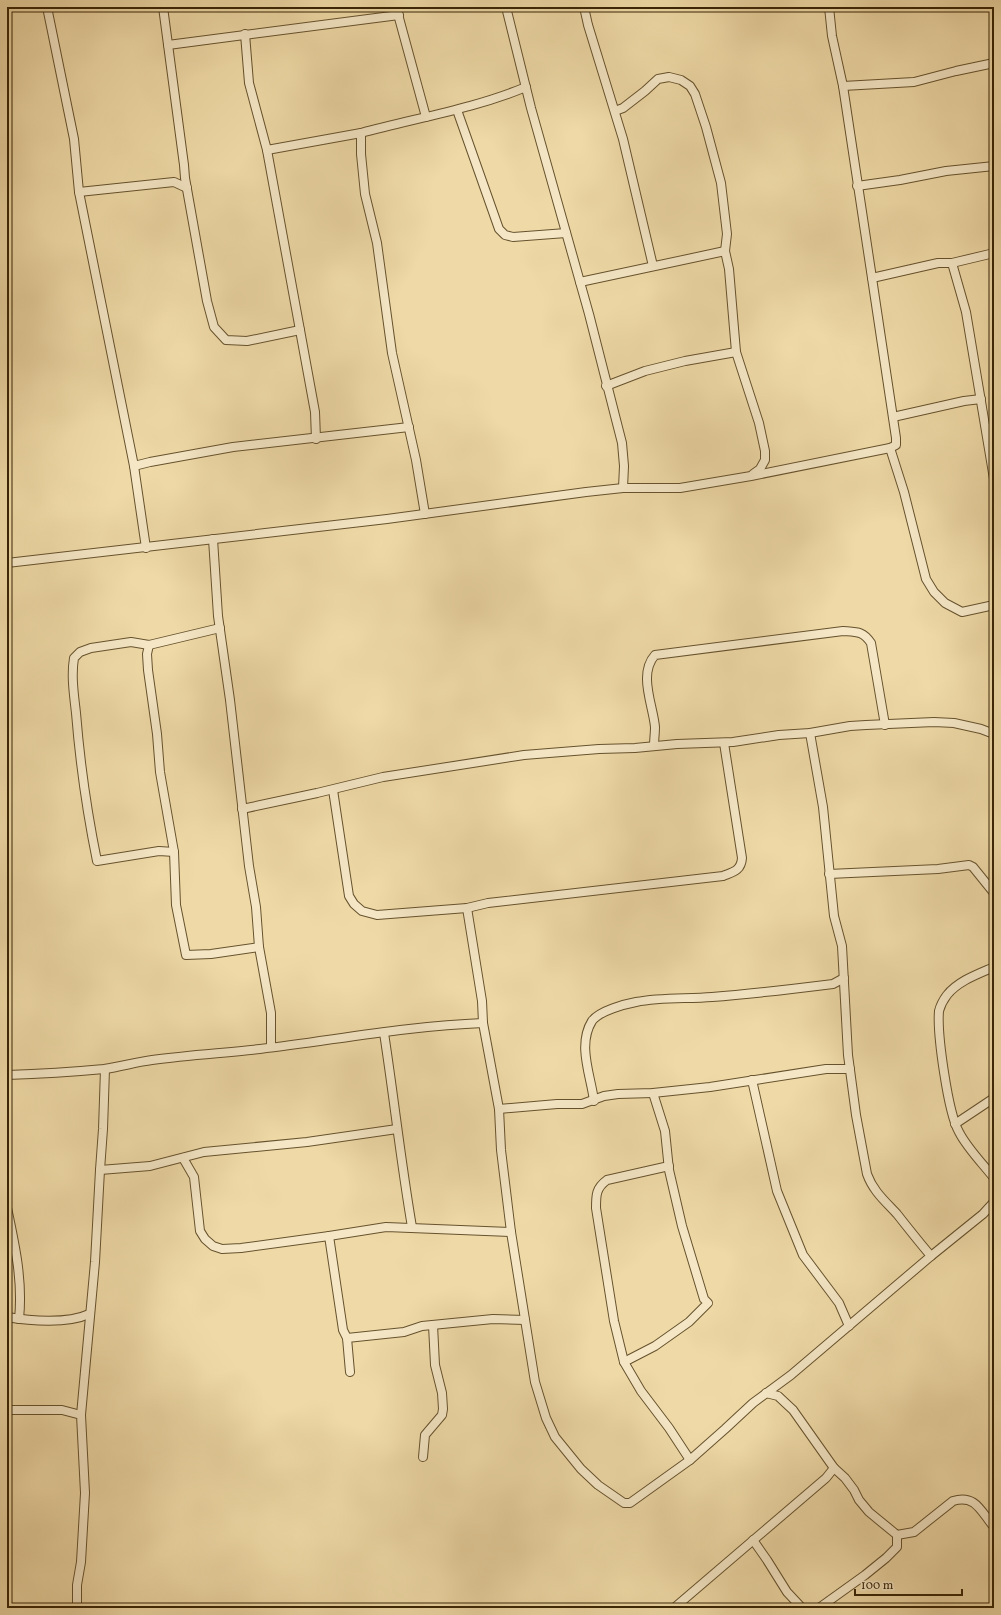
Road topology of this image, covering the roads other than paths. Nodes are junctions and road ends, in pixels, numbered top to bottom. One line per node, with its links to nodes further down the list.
1 (47, 7): 22 (street)
2 (163, 7): 8 (street)
3 (506, 7): 11 (street)
4 (584, 7): 13 (street)
5 (829, 7): 10 (street)
6 (397, 11): 7 (street); 14 (street)
7 (245, 34): 8 (street); 16 (street)
8 (168, 45): 18 (street)
9 (994, 63): 10 (street)
10 (843, 86): 20 (street)
11 (526, 87): 12 (street); 23 (street)
12 (457, 110): 14 (street); 23 (street)
13 (615, 111): 24 (street); 27 (street)
14 (426, 117): 15 (street)
15 (361, 133): 16 (street); 35 (street)
16 (267, 150): 30 (street)
17 (994, 166): 20 (street)
18 (185, 171): 19 (street); 21 (street)
19 (174, 182): 21 (street); 22 (street)
20 (857, 186): 28 (street)
21 (187, 188): 30 (street)
22 (80, 192): 38 (street)
23 (566, 233): 29 (street)
24 (725, 251): 27 (street); 31 (street)
25 (994, 253): 26 (street)
26 (952, 263): 28 (street); 33 (street)
27 (653, 266): 29 (street)
28 (872, 278): 34 (street)
29 (580, 282): 32 (street)
30 (300, 330): 36 (street)
31 (736, 352): 32 (street); 39 (street)
32 (606, 386): 41 (street)
33 (981, 399): 34 (street); 40 (street)
34 (893, 418): 37 (street)
35 (408, 427): 36 (street); 42 (street)
36 (316, 439): 38 (street)
37 (890, 448): 39 (street); 46 (street)
38 (134, 466): 44 (street)
39 (751, 476): 41 (street)
40 (994, 479)
41 (622, 488): 42 (street)
42 (425, 514): 43 (street)
43 (213, 539): 44 (street); 47 (street)
44 (146, 548): 45 (street)
45 (7, 563)
46 (994, 605)
47 (220, 628): 48 (street); 55 (street)
48 (149, 645): 56 (street); 56 (street)
49 (885, 725): 50 (street); 51 (street); 53 (street)
50 (810, 733): 52 (street); 57 (street)
51 (994, 734)
52 (724, 743): 53 (street); 59 (street)
53 (654, 746): 54 (street)
54 (333, 790): 55 (street); 59 (street)
55 (242, 809): 60 (street)
56 (174, 852): 60 (street)
57 (829, 874): 58 (street); 62 (street)
58 (994, 893)
59 (467, 908): 63 (street)
60 (259, 947): 65 (street)
61 (994, 967): 74 (street)
62 (844, 978): 67 (street); 72 (street)
63 (483, 1023): 64 (street); 73 (street)
64 (384, 1033): 65 (street); 75 (street)
65 (271, 1047): 66 (street)
66 (105, 1069): 68 (street); 78 (street)
67 (850, 1069): 69 (street); 85 (street)
68 (7, 1074)
69 (752, 1080): 70 (street); 91 (street)
70 (653, 1093): 72 (street); 77 (street)
71 (994, 1098): 74 (street)
72 (594, 1101): 73 (street)
73 (499, 1109): 83 (street)
74 (955, 1124): 79 (street)
75 (397, 1129): 76 (street); 82 (street)
76 (183, 1158): 78 (street); 84 (street)
77 (669, 1166): 93 (street); 93 (street)
78 (100, 1170): 86 (street)
79 (994, 1178)
80 (994, 1202): 85 (street)
81 (7, 1208): 88 (street)
82 (412, 1227): 83 (street); 84 (street)
83 (511, 1232): 89 (street)
84 (329, 1236): 92 (street)
85 (931, 1256): 91 (street)
86 (89, 1314): 88 (street); 97 (street)
87 (7, 1317): 88 (street)
88 (20, 1319)
89 (525, 1320): 90 (street); 99 (street)
90 (433, 1325): 92 (street); 98 (street)
91 (849, 1326): 95 (street)
92 (347, 1338): 94 (street)
93 (624, 1362): 99 (street)
94 (350, 1372)
95 (766, 1393): 99 (street); 100 (street)
96 (7, 1410): 97 (street)
97 (81, 1415): 104 (street)
98 (423, 1457)
99 (690, 1460)
100 (834, 1468): 102 (street); 103 (street)
101 (994, 1527): 102 (street)
102 (896, 1535): 107 (street)
103 (753, 1540): 105 (street); 106 (street)
104 (77, 1608)
105 (674, 1608)
106 (802, 1608)
107 (818, 1608)

